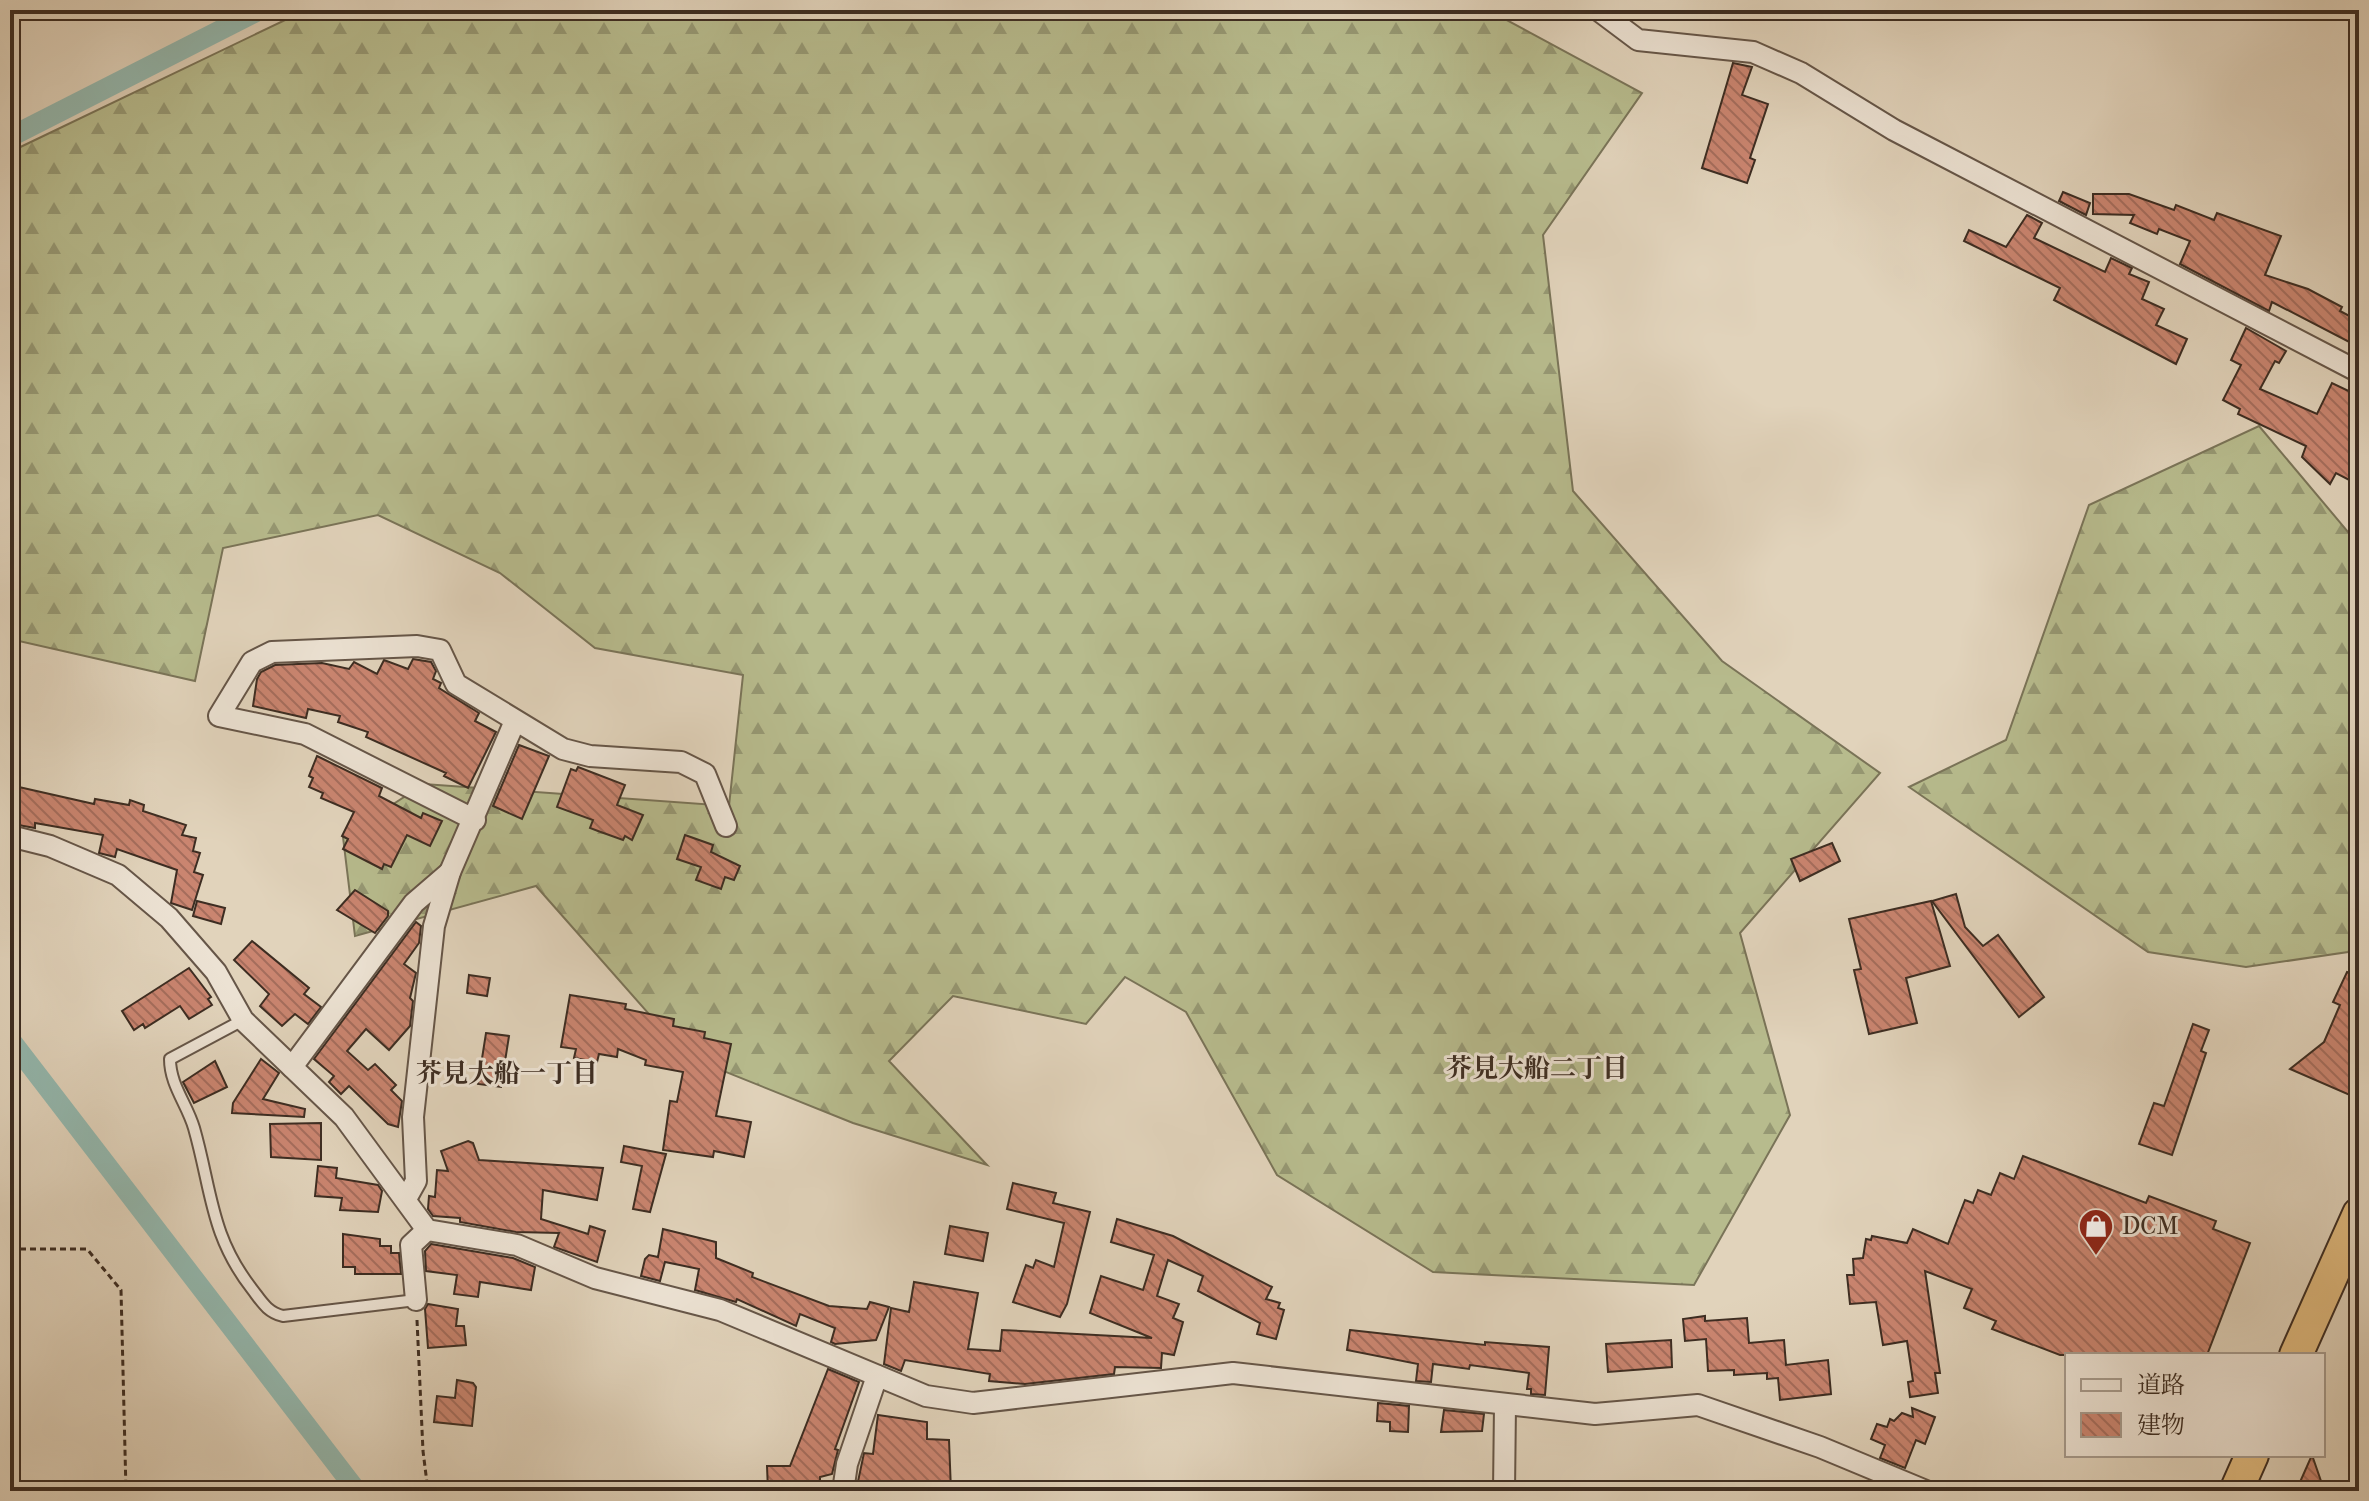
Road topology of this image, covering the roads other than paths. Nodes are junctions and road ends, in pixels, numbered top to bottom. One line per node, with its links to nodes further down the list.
1 (1598, 10): 2 (street)
2 (2359, 372)
3 (515, 721): 4 (street); 4 (street); 5 (street)
4 (475, 820): 7 (street)
5 (726, 826)
6 (10, 836): 8 (street)
7 (450, 872): 9 (street); 10 (street)
8 (243, 1020): 9 (street); 13 (lane)
9 (292, 1067): 10 (street)
10 (406, 1199): 12 (street)
11 (2359, 1214): 14 (highway)
12 (427, 1230): 13 (street); 15 (street)
13 (416, 1300)
14 (2297, 1353)
15 (877, 1376): 16 (street); 18 (street)
16 (1505, 1405): 19 (street); 20 (street)
17 (2251, 1457): 21 (highway)
18 (843, 1491)
19 (1504, 1491)
20 (1926, 1491)
21 (2236, 1491)

